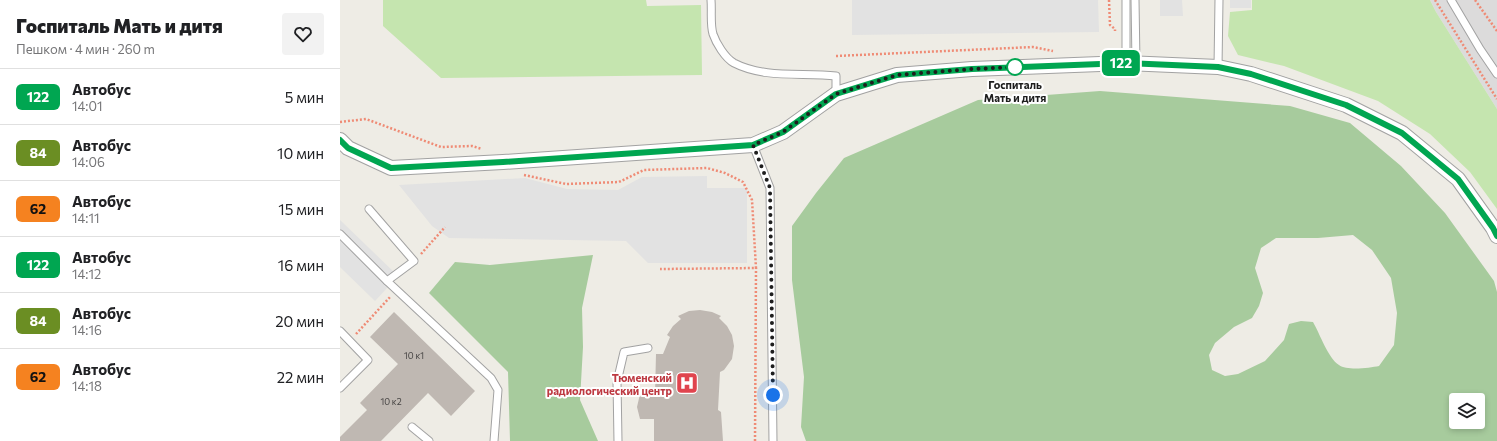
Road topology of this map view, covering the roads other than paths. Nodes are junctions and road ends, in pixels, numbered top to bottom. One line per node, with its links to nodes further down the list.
1 (711, 0): 9 (lane)
2 (1126, 0): 6 (lane)
3 (1135, 0): 6 (lane)
4 (1218, 0): 7 (lane)
5 (1451, 0): 8 (lane)
6 (1131, 63): 7 (street); 9 (street)
7 (1218, 67): 14 (street)
8 (1497, 74)
9 (836, 94): 11 (street)
10 (340, 140): 11 (street)
11 (753, 145): 23 (lane)
12 (369, 209): 15 (lane)
13 (340, 234): 15 (lane)
14 (1497, 236)
15 (387, 281): 21 (lane)
16 (340, 331): 18 (lane)
17 (648, 348): 22 (lane)
18 (340, 388)
19 (412, 427): 20 (lane)
20 (429, 441)
21 (494, 441)
22 (618, 441)
23 (773, 441)

